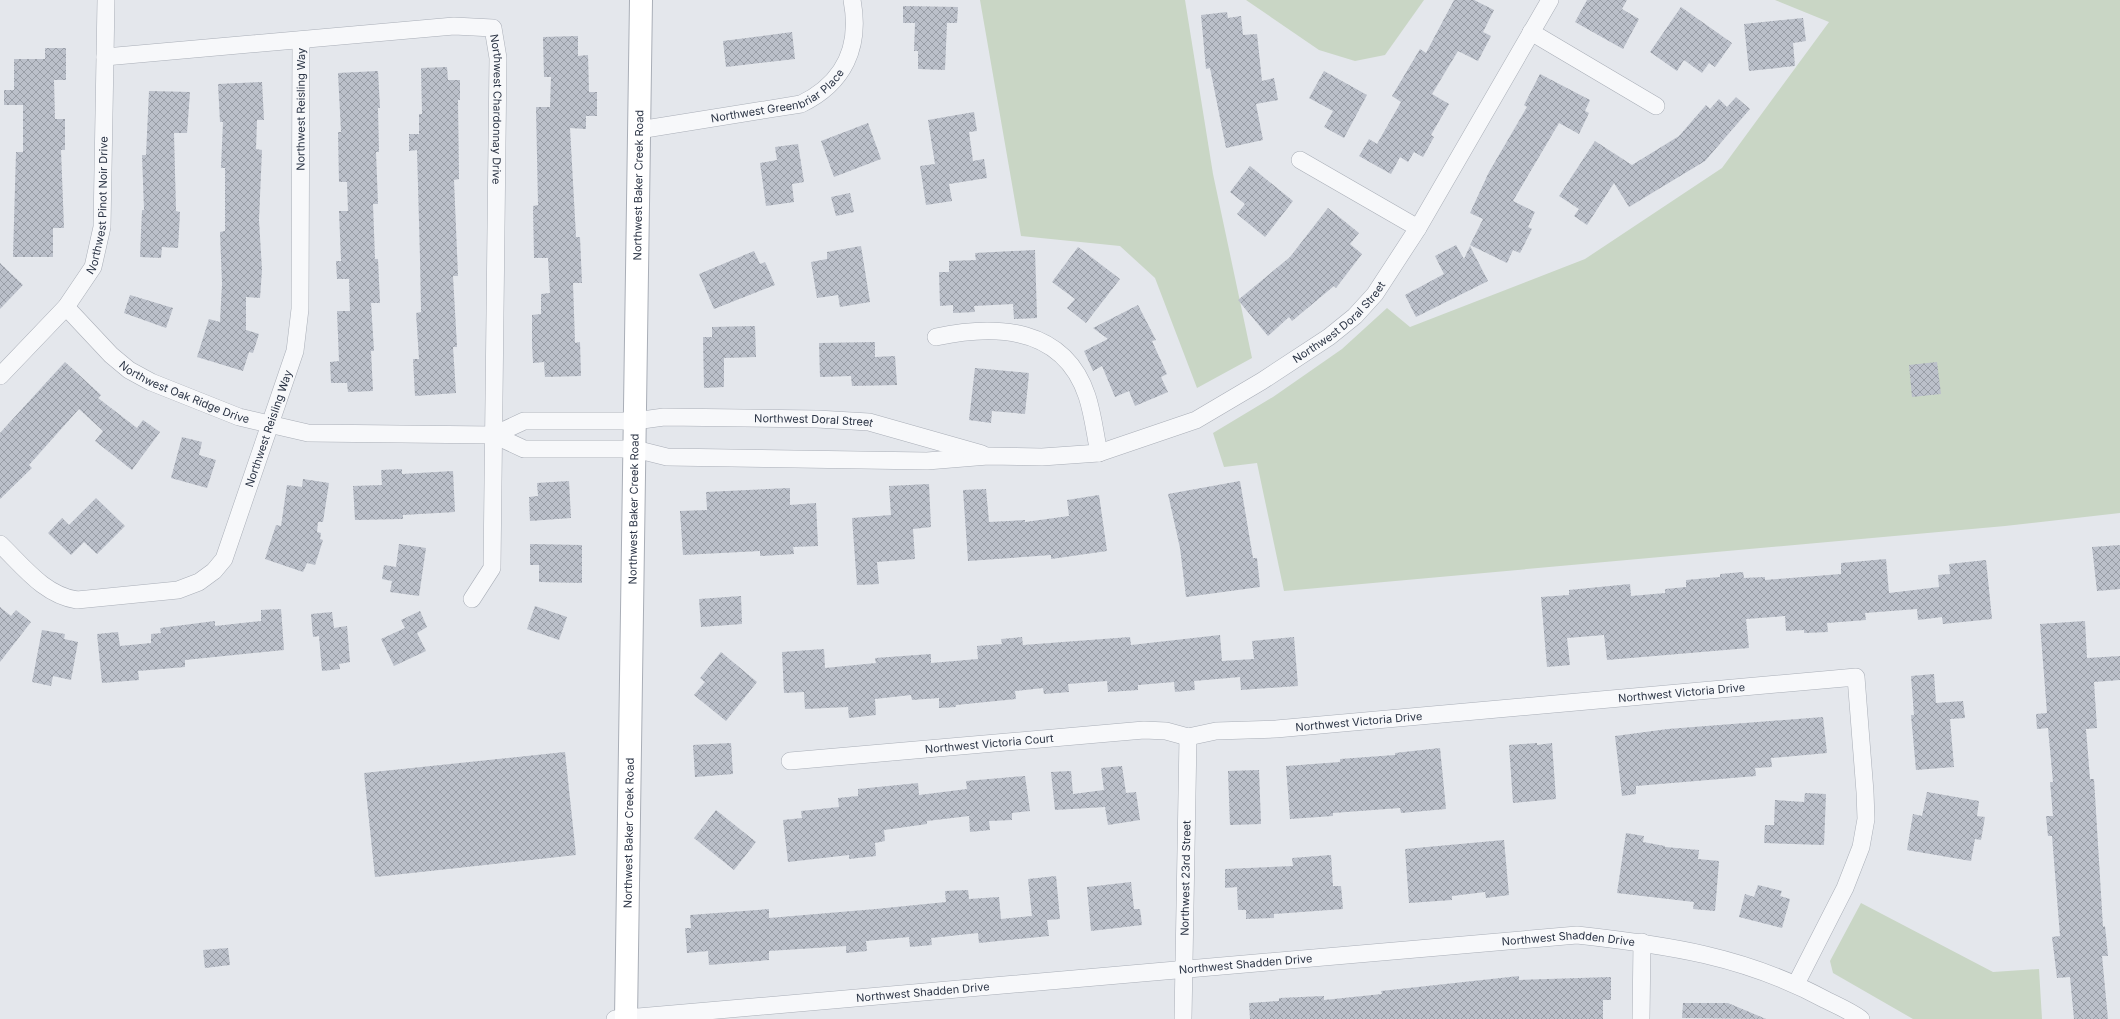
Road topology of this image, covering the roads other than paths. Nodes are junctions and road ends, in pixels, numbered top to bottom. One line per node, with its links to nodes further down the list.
1 (106, 0): 7 (street, Northwest Pinot Noir Drive)
2 (641, 0): 9 (main road, Northwest Baker Creek Road)
3 (852, 0): 9 (street, Northwest Greenbriar Place)
4 (1550, 0): 5 (street, Northwest Doral Street)
5 (1531, 32): 8 (street); 11 (street, Northwest Doral Street)
6 (301, 40): 7 (street, Northwest Chardonnay Drive); 16 (street, Northwest Reisling Way); 17 (street, Northwest Chardonnay Drive)
7 (105, 57): 12 (street, Northwest Pinot Noir Drive)
8 (1656, 106)
9 (639, 130): 15 (main road, Northwest Baker Creek Road)
10 (1300, 160): 11 (street)
11 (1418, 228): 19 (street, Northwest Doral Street)
12 (66, 307): 14 (street, Northwest Pinot Noir Drive); 16 (street, Northwest Oak Ridge Drive)
13 (936, 338): 19 (street)
14 (0, 376)
15 (635, 421): 17 (street, Northwest Oak Ridge Drive); 18 (main road, Northwest Baker Creek Road); 20 (street, Northwest Doral Street)
16 (269, 424): 17 (street, Northwest Oak Ridge Drive); 21 (street, Northwest Reisling Way)
17 (494, 435): 18 (street, Northwest Oak Ridge Drive); 22 (street)
18 (635, 449): 20 (street, Northwest Doral Street); 28 (main road, Northwest Baker Creek Road)
19 (1099, 452): 20 (street, Northwest Doral Street)
20 (988, 456)
21 (0, 544)
22 (472, 599)
23 (1188, 737): 24 (street, Northwest Victoria Court); 26 (street, Northwest 23rd Street); 27 (street, Northwest Victoria Drive)
24 (790, 762)
25 (1642, 942): 26 (street, Northwest Shadden Drive); 27 (street, Northwest Shadden Drive); 30 (street)
26 (1184, 969): 28 (street, Northwest Shadden Drive); 29 (street, Northwest 23rd Street)
27 (1796, 984): 31 (street, Northwest Shadden Drive)
28 (623, 1019)
29 (1183, 1019)
30 (1641, 1019)
31 (1861, 1019)

